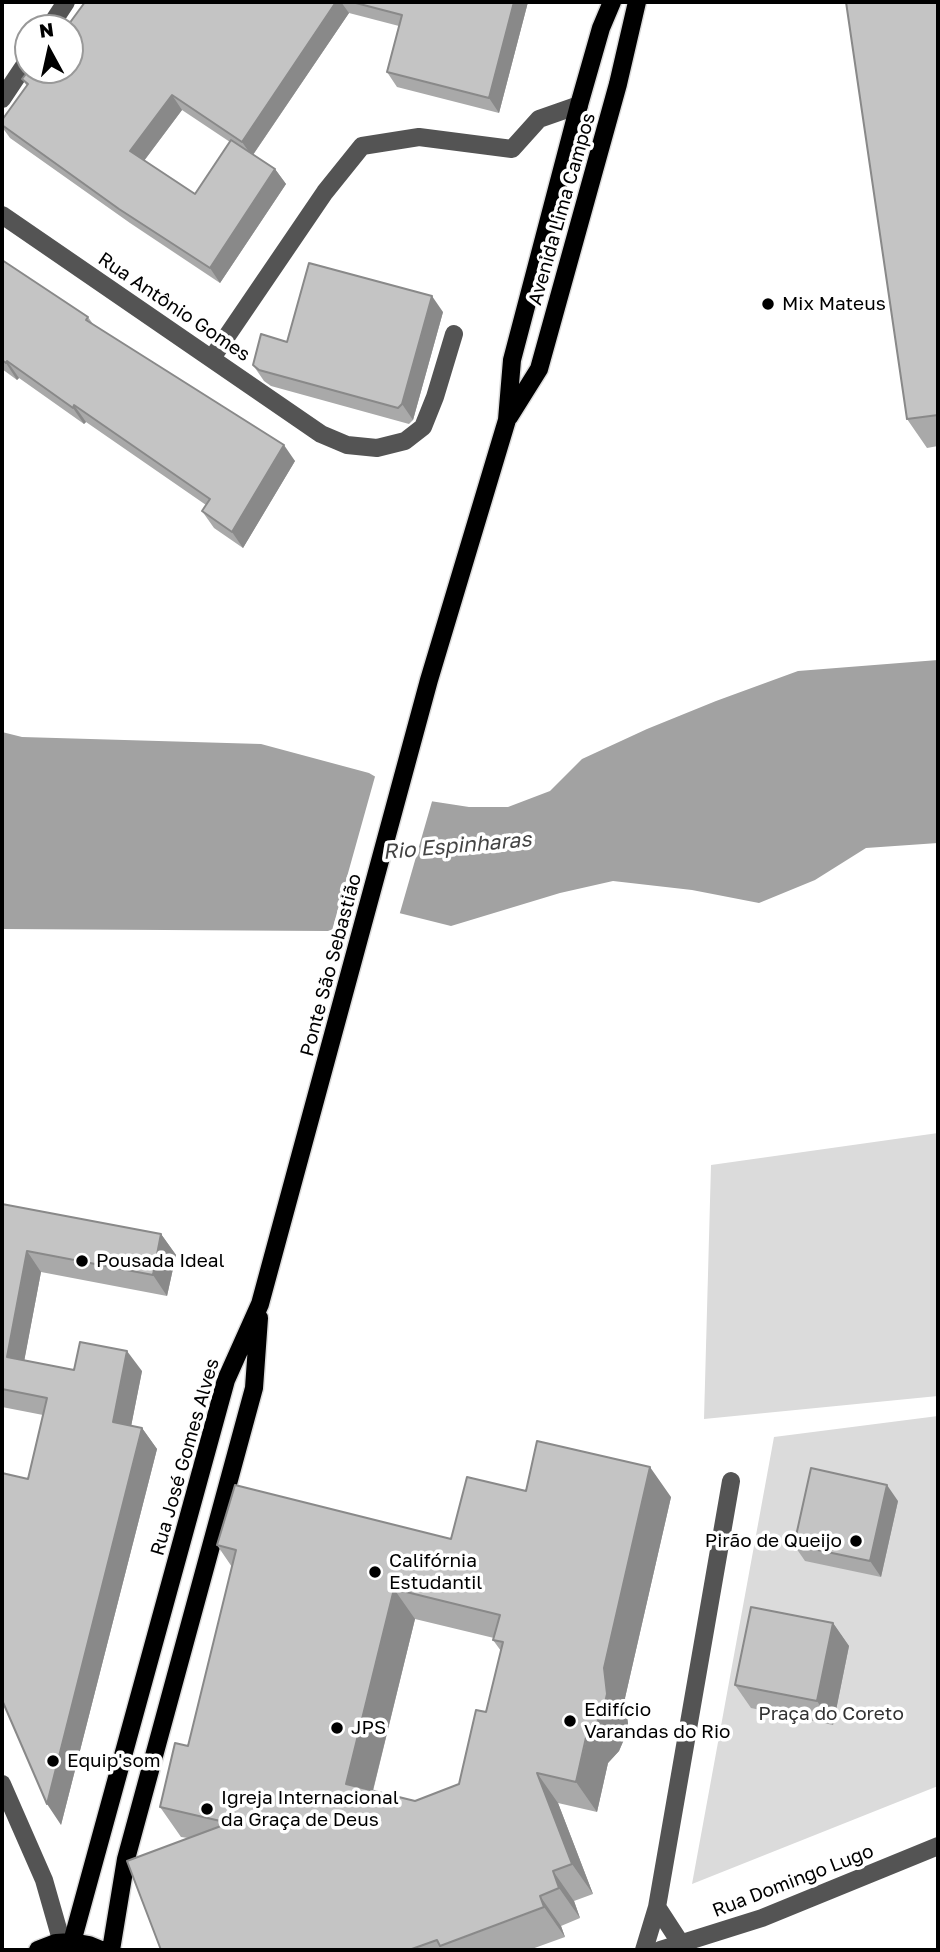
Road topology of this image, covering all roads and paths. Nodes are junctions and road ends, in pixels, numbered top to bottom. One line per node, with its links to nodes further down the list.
1 (612, 2): 5 (main road, Avenida Lima Campos)
2 (637, 2): 7 (main road, Avenida Lima Campos)
3 (14, 81): 4 (street)
4 (2, 99)
5 (579, 104): 6 (main road, Avenida Lima Campos); 10 (street)
6 (565, 158): 7 (main road); 11 (main road, Avenida Lima Campos)
7 (588, 188): 11 (main road, Avenida Lima Campos)
8 (2, 215): 10 (street, Rua Antônio Gomes)
9 (454, 334): 10 (street, Rua Antônio Gomes)
10 (212, 358)
11 (507, 421): 12 (main road, Avenida Lima Campos)
12 (491, 477): 13 (main road, Ponte São Sebastião)
13 (260, 1304): 18 (main road, Rua José Gomes Alves); 22 (main road)
14 (731, 1481): 17 (street)
15 (2, 1784): 18 (street)
16 (938, 1846): 19 (street, Rua Domingo Lugo)
17 (657, 1907): 19 (street); 23 (street)
18 (67, 1943): 20 (main road); 21 (main road)
19 (683, 1947): 24 (street, Rua Domingo Lugo)
20 (38, 1950)
21 (102, 1950)
22 (111, 1950)
23 (644, 1950)
24 (660, 1950)

